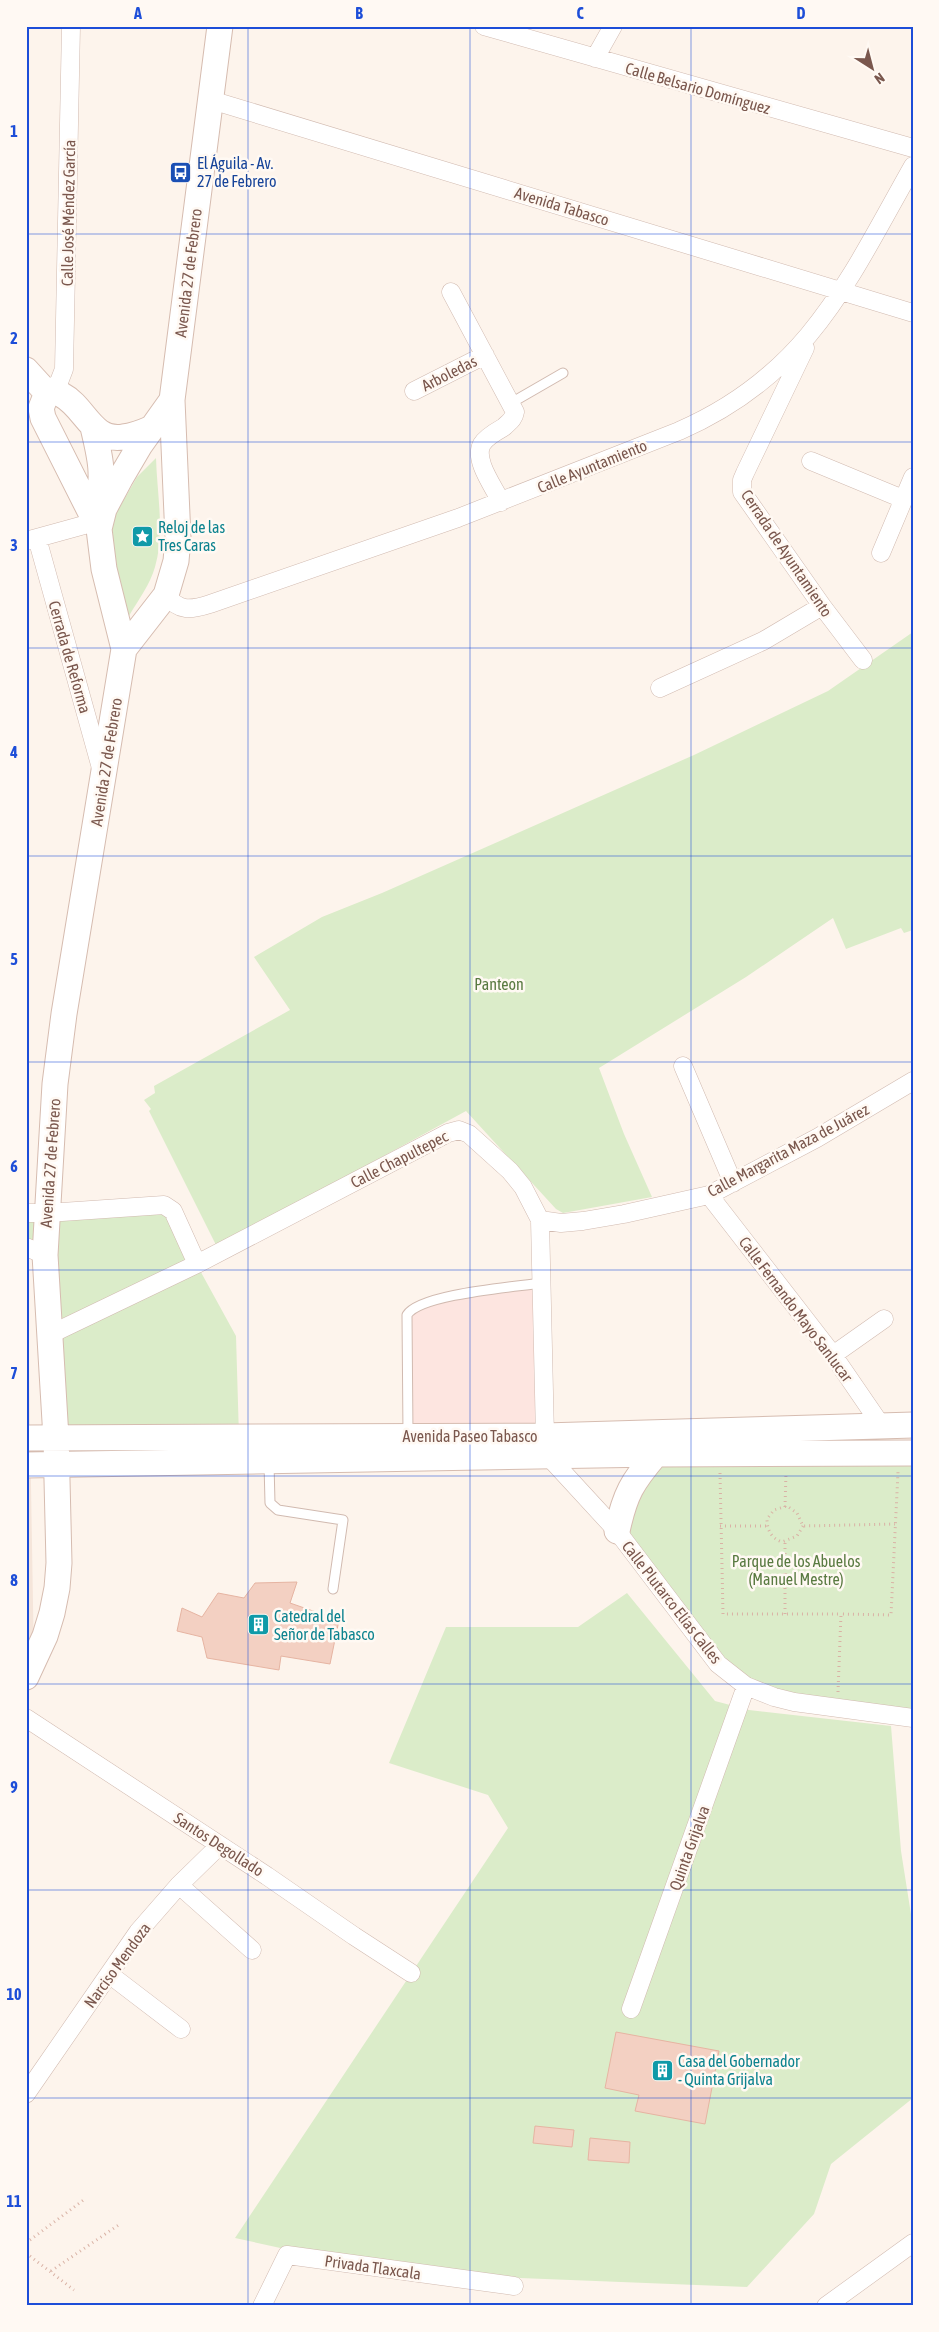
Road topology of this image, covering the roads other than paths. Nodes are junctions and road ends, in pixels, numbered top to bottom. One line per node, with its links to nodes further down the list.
1 (71, 26): 17 (street, Calle José Méndez García)
2 (220, 26): 6 (main road, Avenida 27 de Febrero)
3 (484, 26): 5 (street, Calle Belsario Domínguez)
4 (613, 26): 5 (street)
5 (595, 58): 7 (street, Calle Belsario Domínguez)
6 (211, 100): 9 (street, Avenida Tabasco); 18 (main road, Avenida 27 de Febrero)
7 (913, 148)
8 (913, 166): 9 (street, Calle Ayuntamiento)
9 (842, 291): 11 (street, Avenida Tabasco); 12 (street, Calle Ayuntamiento)
10 (451, 292): 13 (street)
11 (913, 313)
12 (813, 332): 25 (street, Calle Ayuntamiento); 30 (street, Cerrada de Ayuntamiento)
13 (485, 355): 16 (street, Arboledas); 19 (street)
14 (26, 370): 17 (main road)
15 (563, 372): 19 (lane)
16 (414, 391)
17 (47, 393): 20 (main road); 26 (main road)
18 (172, 400): 21 (main road, Avenida 27 de Febrero); 29 (main road, Avenida 27 de Febrero)
19 (511, 403): 25 (street)
20 (93, 427): 21 (main road); 26 (main road)
21 (152, 428): 26 (main road, Avenida 27 de Febrero)
22 (811, 461): 24 (street)
23 (913, 476): 24 (street)
24 (903, 499): 28 (street)
25 (501, 502): 29 (street, Calle Ayuntamiento)
26 (97, 525): 27 (street); 31 (main road, Avenida 27 de Febrero)
27 (32, 539): 34 (street, Cerrada de Reforma)
28 (881, 553)
29 (166, 595): 31 (main road, Avenida 27 de Febrero)
30 (822, 606): 32 (street, Cerrada de Ayuntamiento); 33 (street)
31 (124, 649): 34 (main road, Avenida 27 de Febrero)
32 (863, 660)
33 (660, 688)
34 (103, 776): 39 (main road, Avenida 27 de Febrero)
35 (683, 1066): 37 (street)
36 (913, 1082): 37 (street, Calle Margarita Maza de Juárez)
37 (732, 1183): 38 (street, Calle Margarita Maza de Juárez)
38 (709, 1195): 40 (street, Calle Margarita Maza de Juárez); 46 (street, Calle Fernando Mayo Sanlucar)
39 (36, 1213): 41 (main road, Avenida 27 de Febrero); 42 (street)
40 (540, 1220): 42 (street, Calle Chapultepec); 43 (street, Calle Chapultepec)
41 (35, 1251): 45 (main road, Avenida 27 de Febrero)
42 (197, 1264): 45 (street, Calle Chapultepec)
43 (541, 1283): 49 (lane); 52 (street, Calle Chapultepec)
44 (884, 1319): 46 (street)
45 (48, 1335): 51 (main road, Avenida 27 de Febrero)
46 (833, 1355): 47 (street, Calle Fernando Mayo Sanlucar)
47 (881, 1425): 48 (main road, Avenida Paseo Tabasco); 52 (main road, Avenida Paseo Tabasco)
48 (913, 1425)
49 (408, 1436): 51 (main road, Avenida Paseo Tabasco); 52 (main road, Avenida Paseo Tabasco)
50 (26, 1438): 51 (main road, Avenida Paseo Tabasco)
51 (56, 1438): 56 (main road, Avenida 27 de Febrero)
52 (547, 1446): 54 (main road, Avenida Paseo Tabasco); 55 (main road, Avenida Paseo Tabasco); 58 (street, Calle Plutarco Elías Calles)
53 (906, 1453): 54 (main road, Avenida Paseo Tabasco)
54 (656, 1454): 58 (main road)
55 (270, 1461): 56 (main road, Avenida Paseo Tabasco); 59 (lane)
56 (57, 1464): 57 (main road, Avenida Paseo Tabasco); 60 (main road, Avenida 27 de Febrero)
57 (26, 1465)
58 (617, 1531): 61 (street, Calle Plutarco Elías Calles)
59 (333, 1589)
60 (26, 1677)
61 (746, 1686): 63 (street, Calle Plutarco Elías Calles); 69 (street, Quinta Grijalva)
62 (26, 1718): 64 (street, Santos Degollado)
63 (913, 1718)
64 (220, 1845): 65 (street, Narciso Mendoza); 67 (street, Santos Degollado)
65 (180, 1885): 66 (street); 68 (street, Narciso Mendoza)
66 (252, 1950)
67 (411, 1973)
68 (110, 1974): 70 (street); 71 (street, Narciso Mendoza)
69 (631, 2009)
70 (180, 2029)
71 (26, 2094)
72 (913, 2243): 75 (street)
73 (514, 2286): 74 (street, Privada Tlaxcala)
74 (262, 2306)
75 (826, 2306)

